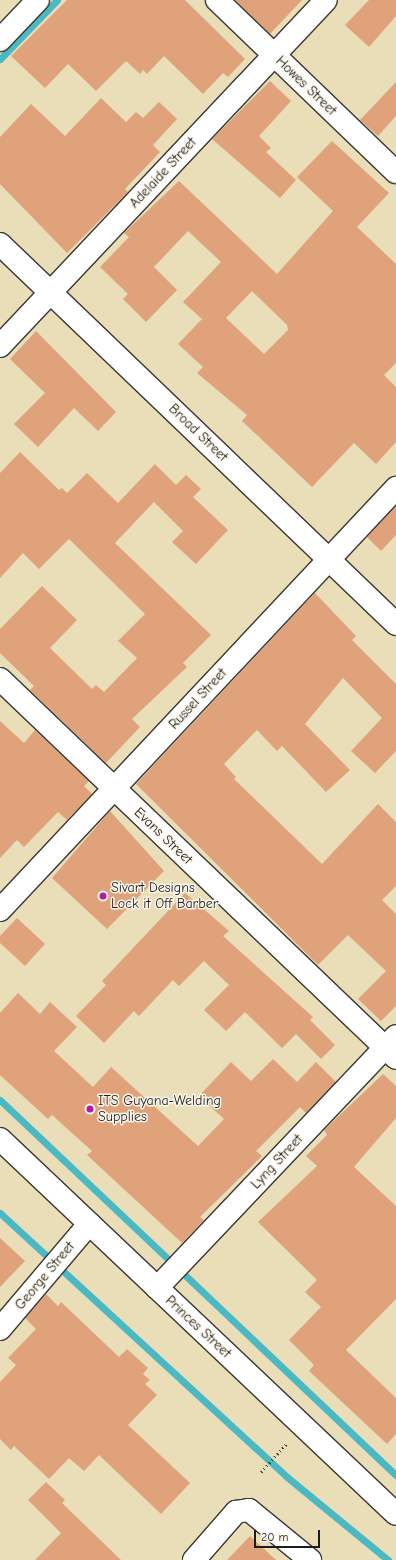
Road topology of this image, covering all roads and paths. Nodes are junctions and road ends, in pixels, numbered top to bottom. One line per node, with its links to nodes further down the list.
1 (38, 0): 4 (street)
2 (217, 0): 5 (street, Howes Street)
3 (326, 0): 5 (street, Adelaide Street)
4 (0, 40)
5 (274, 55): 6 (street, Howes Street); 8 (street, Adelaide Street)
6 (396, 172)
7 (0, 244): 8 (street, Broad Street)
8 (50, 292): 9 (street, Adelaide Street); 11 (street, Broad Street)
9 (0, 346)
10 (396, 488): 11 (street, Russel Street)
11 (330, 559): 12 (street, Broad Street); 14 (street, Russel Street)
12 (396, 624)
13 (0, 679): 14 (street, Evans Street)
14 (114, 788): 15 (street, Russel Street); 16 (street, Evans Street)
15 (0, 910)
16 (392, 1048): 19 (street, Lyng Street)
17 (0, 1139): 18 (street, Princes Street)
18 (89, 1224): 19 (street, Princes Street); 20 (street, George Street)
19 (157, 1288): 23 (street, Princes Street)
20 (0, 1329)
21 (281, 1450): 22 (path)
22 (261, 1472)
23 (396, 1514)
24 (194, 1560): 25 (street)
25 (310, 1560)

